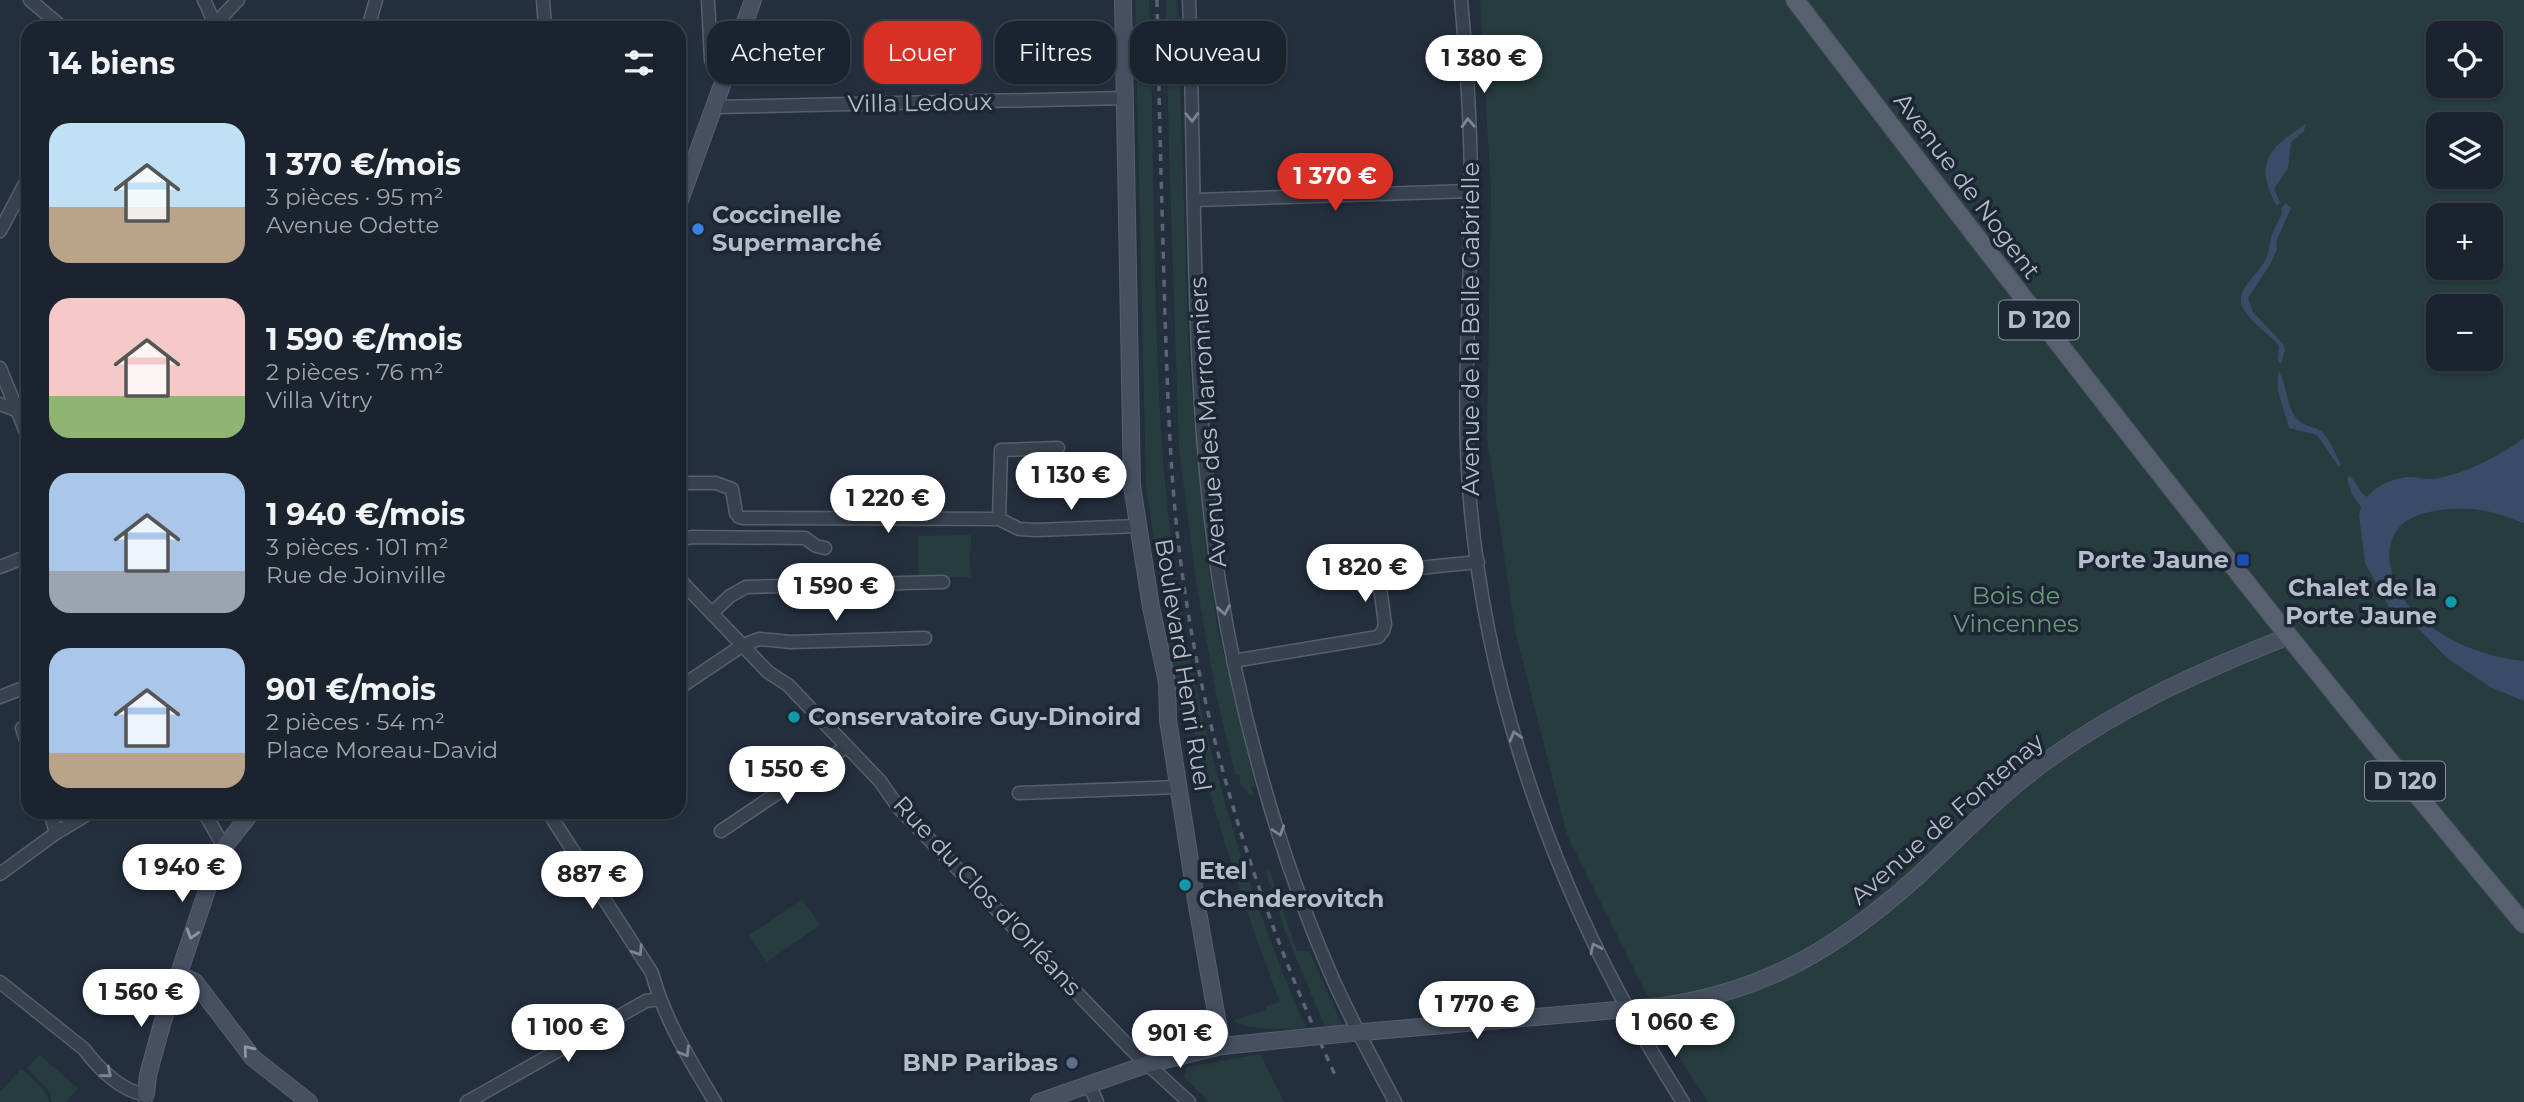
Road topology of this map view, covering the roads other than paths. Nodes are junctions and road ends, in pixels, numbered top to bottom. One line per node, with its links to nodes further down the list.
1 (30, 0): 12 (street)
2 (204, 0): 13 (street)
3 (238, 0): 14 (street)
4 (376, 0): 15 (street)
5 (543, 0): 16 (street)
6 (708, 0): 17 (street)
7 (753, 0): 18 (street)
8 (1123, 0): 20 (street, Boulevard Henri Ruel)
9 (1189, 0): 25 (street, Avenue des Marronniers, one-way to 25)
10 (1461, 0): 24 (street, Avenue de la Belle Gabrielle, one-way to 10)
11 (1794, 0): 43 (main road, Avenue de Nogent / D 120)
12 (55, 21)
13 (211, 21)
14 (218, 21)
15 (370, 21)
16 (544, 21)
17 (709, 21)
18 (746, 21)
19 (723, 84): 21 (street)
20 (1125, 98): 21 (street, Villa Ledoux); 34 (street, Boulevard Henri Ruel)
21 (715, 107): 22 (street)
22 (686, 184)
23 (21, 191): 26 (street)
24 (1471, 191): 25 (street); 38 (street, Avenue de la Belle Gabrielle)
25 (1195, 200): 46 (street, Avenue des Marronniers, one-way to 46)
26 (0, 231)
27 (0, 368): 29 (street)
28 (0, 404): 29 (street)
29 (18, 411): 30 (street)
30 (21, 419)
31 (1058, 448): 33 (street)
32 (686, 483): 33 (street)
33 (999, 519): 34 (street)
34 (1139, 526): 51 (street, Boulevard Henri Ruel)
35 (686, 538): 36 (street)
36 (825, 548)
37 (21, 559): 39 (street)
38 (1478, 562): 46 (street); 66 (street, Avenue de la Belle Gabrielle, one-way to 38)
39 (0, 567)
40 (943, 582): 42 (street)
41 (686, 587): 42 (street, Rue du Clos d'Orléans)
42 (712, 613): 45 (street, Rue du Clos d'Orléans)
43 (2288, 636): 62 (main road, Avenue de Nogent / D 120); 66 (street, Avenue de Fontenay)
44 (925, 638): 45 (street)
45 (743, 645): 47 (street); 50 (street, Rue du Clos d'Orléans)
46 (1233, 661): 67 (street, Avenue des Marronniers, one-way to 67)
47 (686, 683)
48 (21, 689): 49 (street)
49 (0, 697)
50 (846, 747): 58 (street); 69 (street, Rue du Clos d'Orléans)
51 (1179, 787): 52 (street); 68 (street, Boulevard Henri Ruel)
52 (1019, 793)
53 (52, 819): 59 (street)
54 (79, 819): 59 (street)
55 (208, 819): 60 (street)
56 (246, 819): 60 (street)
57 (553, 819): 65 (street, one-way to 65)
58 (721, 831)
59 (56, 833): 61 (street)
60 (224, 847): 63 (street, one-way to 63)
61 (0, 874)
62 (2524, 924)
63 (180, 975): 71 (street); 72 (street, one-way to 63)
64 (0, 982): 71 (street, one-way to 71)
65 (660, 999): 73 (street); 74 (street, one-way to 74)
66 (1627, 1009): 67 (street, Avenue de Fontenay); 79 (street, Avenue de la Belle Gabrielle)
67 (1358, 1032): 68 (street, Avenue de Fontenay, bridge); 78 (street, Avenue des Marronniers)
68 (1222, 1046): 69 (street, Avenue de Fontenay)
69 (1148, 1064): 70 (street, Avenue de Fontenay); 77 (street, Rue du Clos d'Orléans)
70 (1089, 1085): 75 (street, Avenue de Fontenay); 76 (street)
71 (146, 1098)
72 (309, 1102)
73 (467, 1102)
74 (715, 1102)
75 (1040, 1102)
76 (1097, 1102)
77 (1189, 1102)
78 (1395, 1102)
79 (1683, 1102)

